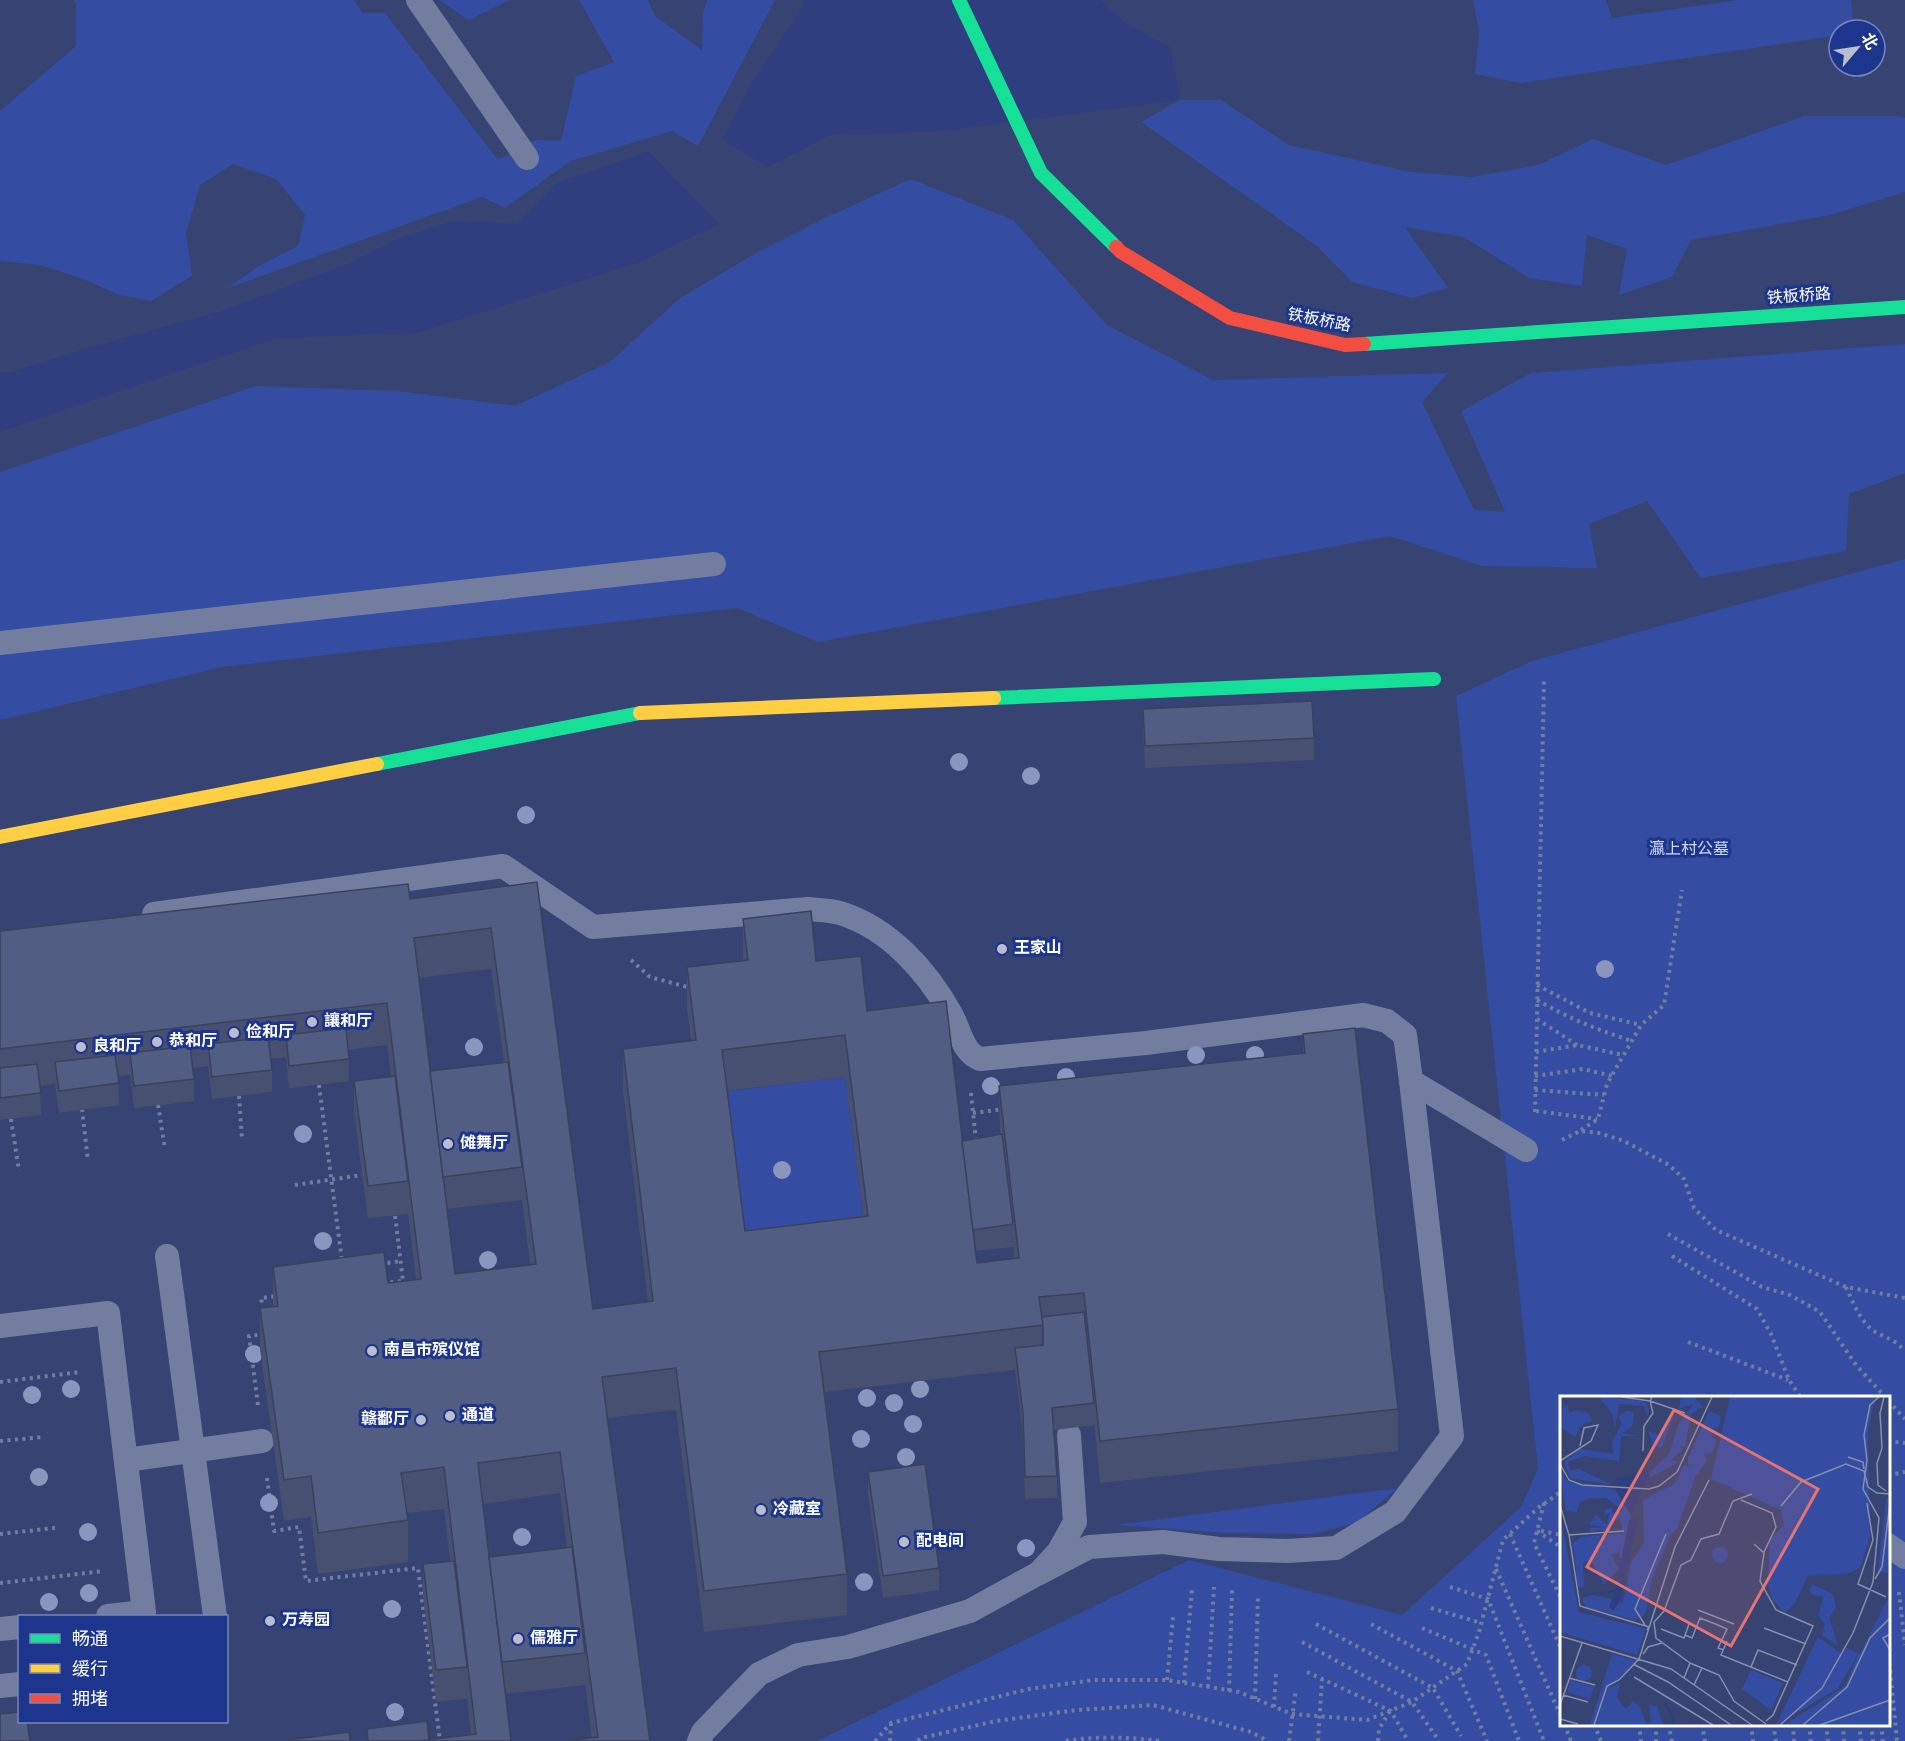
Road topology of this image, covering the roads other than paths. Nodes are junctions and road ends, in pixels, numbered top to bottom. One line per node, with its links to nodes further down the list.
1 (418, 0): 3 (lane)
2 (959, 0): 4 (street, 铁板桥路)
3 (527, 158)
4 (1905, 307)
5 (714, 564): 6 (lane)
6 (0, 643)
7 (1434, 679): 8 (street)
8 (0, 837)
9 (129, 918): 10 (lane)
10 (1411, 1081): 11 (lane); 18 (lane)
11 (1530, 1150)
12 (167, 1256): 16 (lane)
13 (0, 1326): 17 (lane)
14 (1069, 1435): 18 (lane)
15 (262, 1441): 16 (lane)
16 (193, 1450): 17 (lane); 20 (lane)
17 (126, 1460): 19 (lane)
18 (1039, 1573): 25 (lane)
19 (122, 1615)
20 (215, 1615)
21 (18, 1627): 22 (lane)
22 (0, 1629)
23 (18, 1684): 24 (lane)
24 (0, 1686)
25 (699, 1741)

